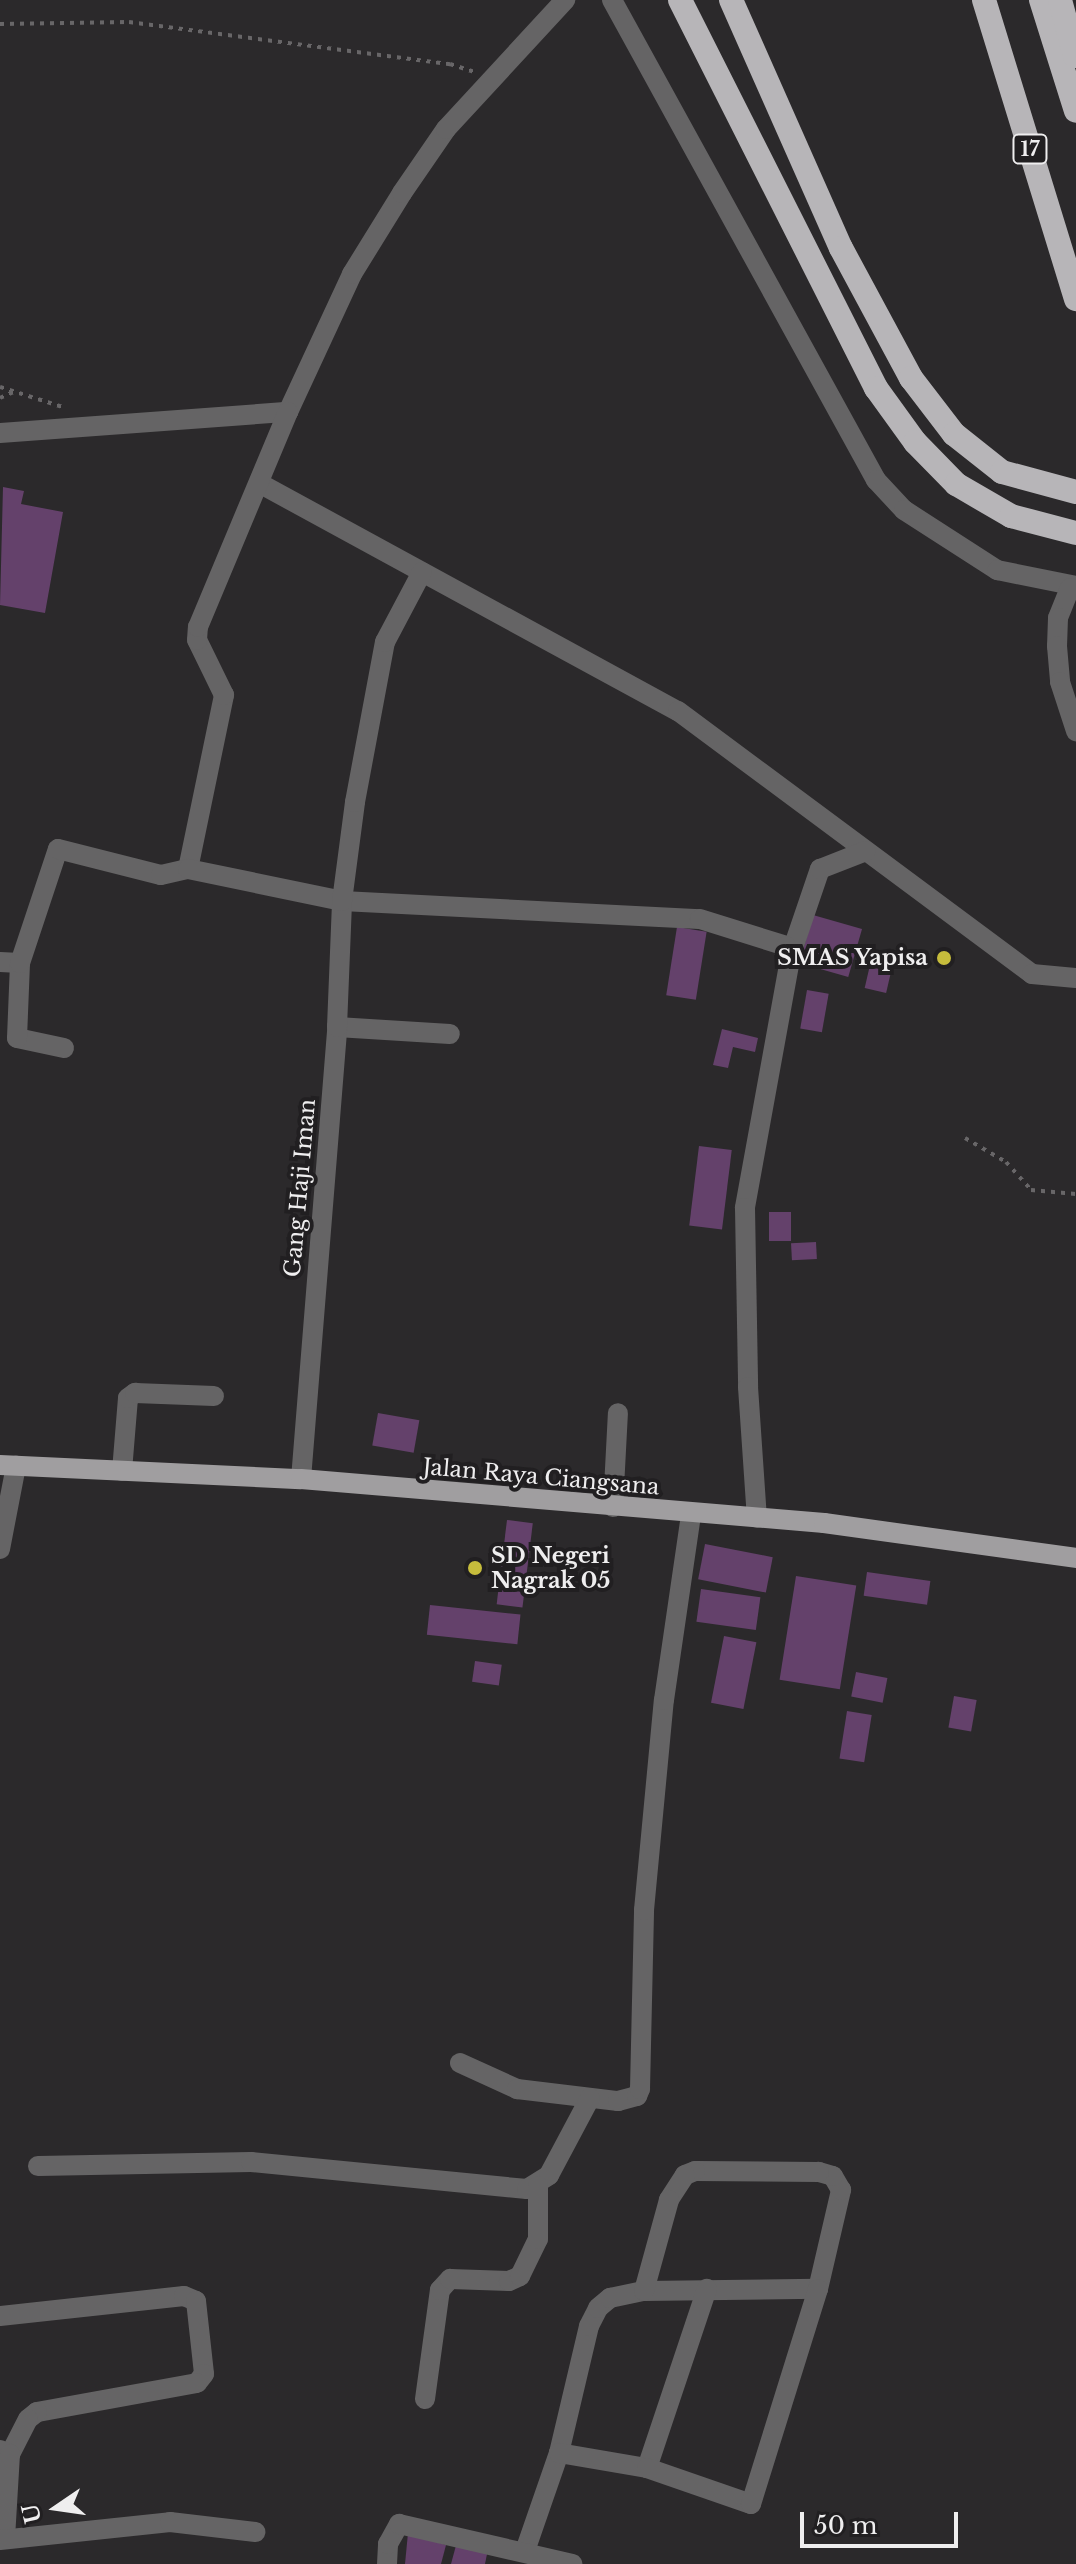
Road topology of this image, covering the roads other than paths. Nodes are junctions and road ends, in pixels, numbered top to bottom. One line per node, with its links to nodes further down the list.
1 (565, 0): 11 (street)
2 (612, 0): 17 (street)
3 (680, 0): 15 (highway)
4 (731, 0): 14 (highway)
5 (984, 0): 10 (highway, 17)
6 (1041, 0): 9 (highway)
7 (1060, 0): 8 (highway)
8 (1076, 60)
9 (1076, 111)
10 (1076, 299)
11 (288, 412): 12 (street); 13 (street)
12 (0, 433)
13 (259, 483): 16 (street); 20 (street)
14 (1076, 492)
15 (1076, 533)
16 (422, 572): 19 (street); 21 (street, Gang Haji Iman)
17 (1073, 587): 18 (street)
18 (1076, 731)
19 (866, 851): 22 (street); 24 (street)
20 (188, 869): 21 (street); 23 (street)
21 (342, 901): 22 (street); 25 (street, Gang Haji Iman)
22 (791, 954): 36 (street)
23 (10, 962): 27 (street)
24 (1076, 978)
25 (337, 1027): 26 (street); 32 (street, Gang Haji Iman)
26 (450, 1034)
27 (64, 1048)
28 (214, 1396): 31 (street)
29 (618, 1413): 33 (street)
30 (8, 1466): 31 (main road, Jalan Raya Ciangsana); 34 (street)
31 (122, 1471): 32 (main road, Jalan Raya Ciangsana)
32 (301, 1479): 33 (main road, Jalan Raya Ciangsana)
33 (613, 1507): 35 (main road, Jalan Raya Ciangsana)
34 (4, 1511): 37 (street)
35 (691, 1514): 36 (main road, Jalan Raya Ciangsana); 40 (street)
36 (757, 1518): 38 (main road, Jalan Raya Ciangsana)
37 (0, 1549)
38 (1076, 1558)
39 (460, 2063): 40 (street)
40 (590, 2098): 42 (street)
41 (38, 2166): 42 (street)
42 (538, 2186): 47 (street)
43 (707, 2289): 44 (street); 45 (street); 50 (street)
44 (818, 2289): 45 (street); 50 (street)
45 (644, 2291): 49 (street)
46 (0, 2316): 48 (street)
47 (425, 2399)
48 (5, 2452): 52 (street)
49 (559, 2453): 50 (street); 53 (street)
50 (647, 2468)
51 (255, 2532): 52 (street)
52 (3, 2539)
53 (525, 2551): 54 (street); 55 (street)
54 (387, 2564)
55 (572, 2564)

